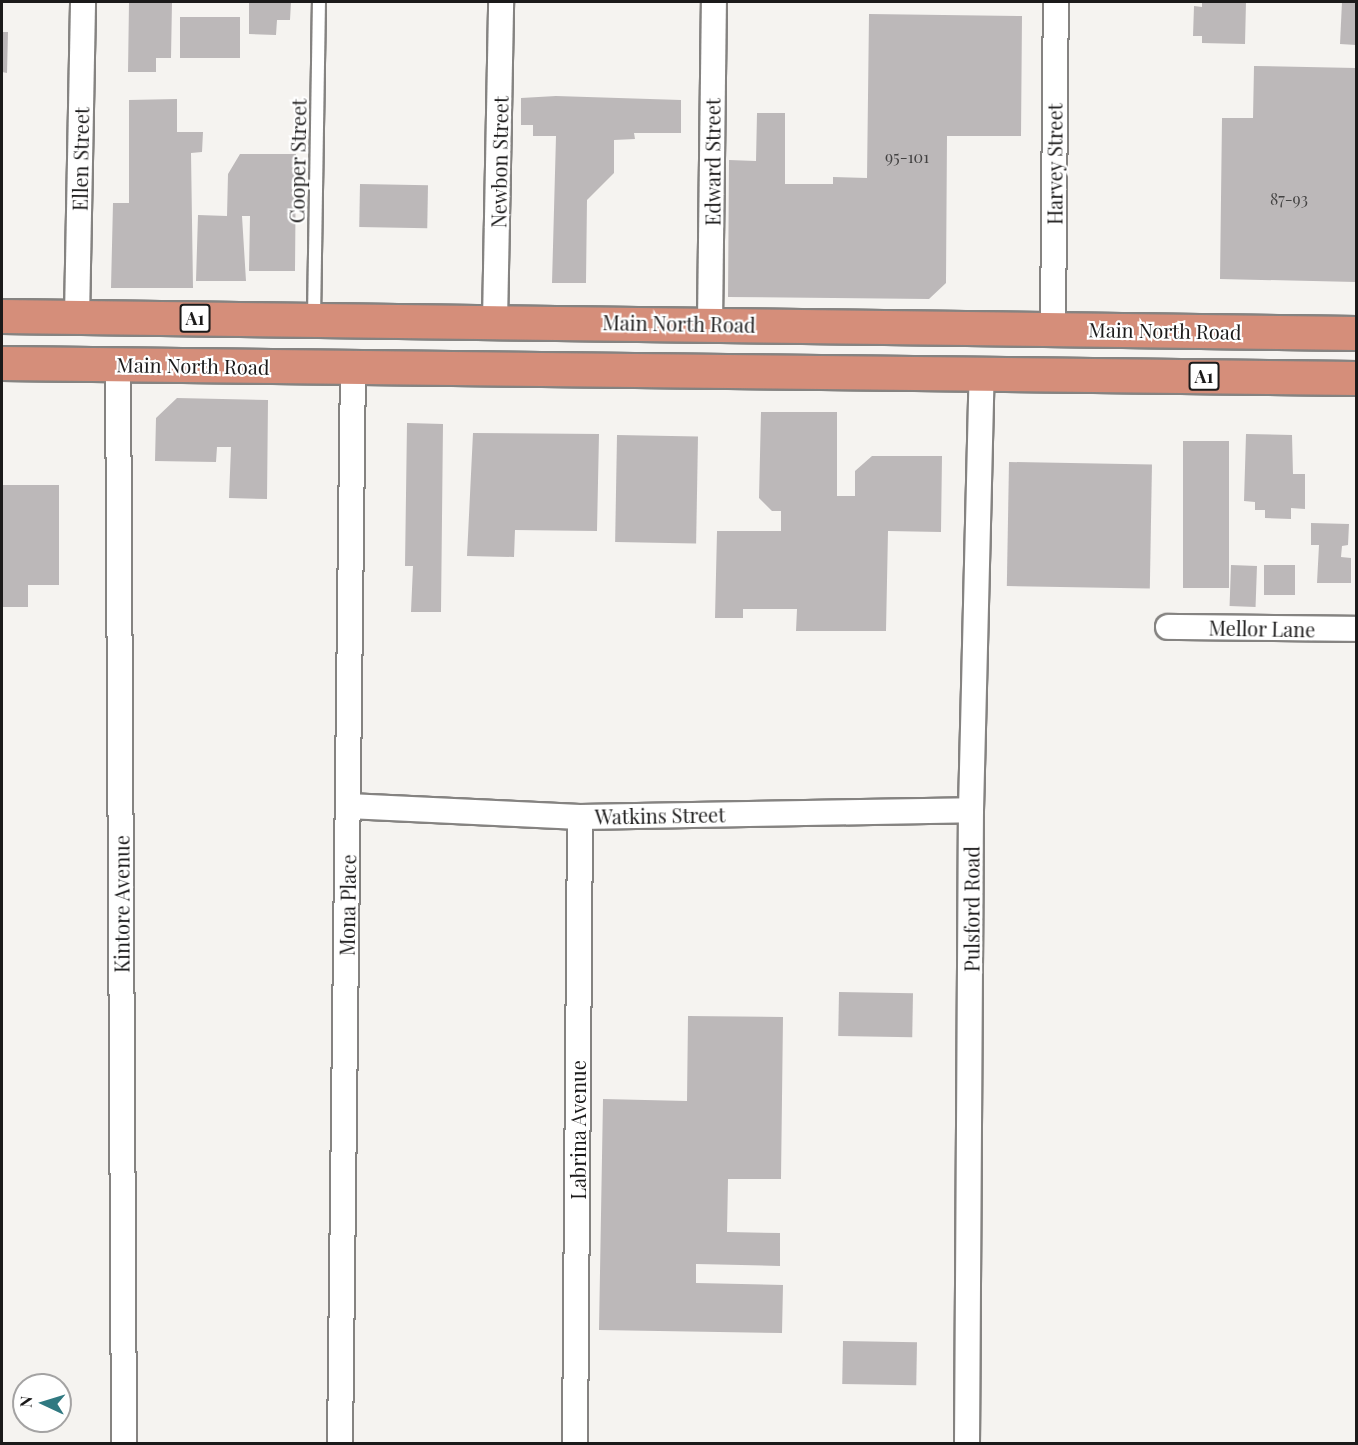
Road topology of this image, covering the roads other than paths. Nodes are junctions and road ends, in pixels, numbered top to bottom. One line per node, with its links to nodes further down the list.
1 (83, 2): 7 (street, Ellen Street)
2 (319, 2): 8 (lane, Cooper Street)
3 (501, 2): 9 (street, Newbon Street)
4 (714, 2): 10 (street, Edward Street)
5 (1056, 2): 12 (street, Harvey Street)
6 (2, 316): 7 (highway, Main North Road / A1)
7 (77, 317): 8 (highway, Main North Road / A1)
8 (314, 321): 9 (highway, Main North Road / A1)
9 (495, 322): 10 (highway, Main North Road / A1); 17 (highway)
10 (710, 323): 11 (highway, Main North Road / A1); 18 (highway)
11 (981, 327): 12 (highway, Main North Road / A1); 19 (highway)
12 (1053, 327): 13 (highway, Main North Road / A1); 20 (highway)
13 (1356, 333)
14 (2, 363): 15 (highway, Main North Road / A1)
15 (118, 364): 16 (highway, Main North Road / A1); 27 (street, Kintore Avenue)
16 (353, 367): 17 (highway, Main North Road / A1); 24 (street, Mona Place)
17 (494, 369): 18 (highway, Main North Road / A1)
18 (710, 370): 19 (highway, Main North Road / A1)
19 (982, 375): 20 (highway, Main North Road / A1); 25 (street, Pulsford Road)
20 (1052, 375): 21 (highway, Main North Road / A1)
21 (1356, 378)
22 (1168, 627): 23 (street, Mellor Lane)
23 (1356, 629)
24 (348, 806): 26 (street, Watkins Street); 28 (street, Mona Place)
25 (971, 810): 26 (street, Watkins Street); 30 (street, Pulsford Road)
26 (580, 817): 29 (street, Labrina Avenue)
27 (124, 1443)
28 (340, 1443)
29 (575, 1443)
30 (967, 1443)

